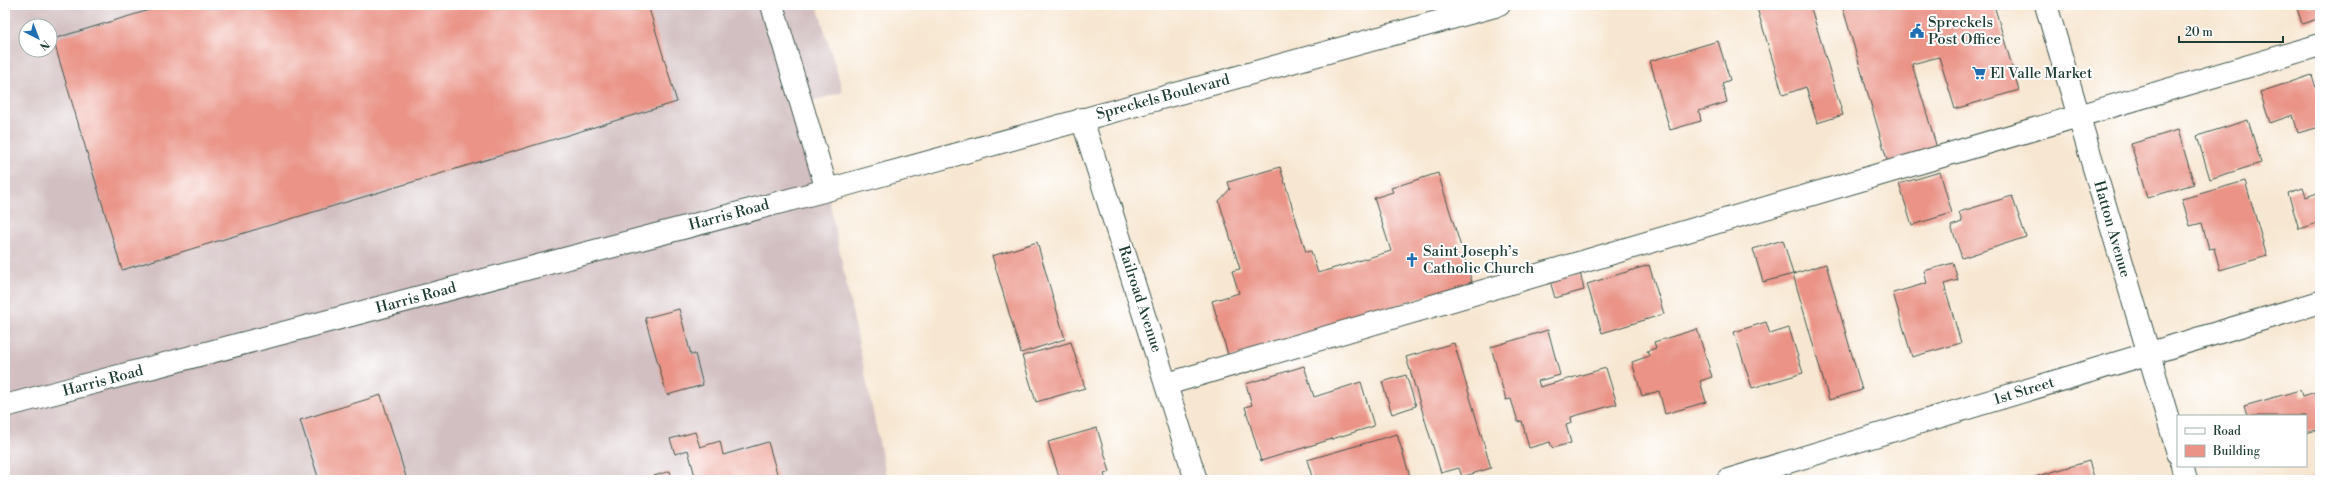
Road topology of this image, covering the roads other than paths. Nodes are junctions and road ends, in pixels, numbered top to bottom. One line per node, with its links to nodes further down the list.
1 (772, 5): 7 (street)
2 (1499, 5): 6 (street, Spreckels Boulevard)
3 (2046, 5): 5 (street, Hatton Avenue)
4 (2320, 45): 5 (street)
5 (2079, 117): 9 (street, Hatton Avenue); 10 (street)
6 (1082, 119): 7 (street, Spreckels Boulevard); 10 (street, Railroad Avenue)
7 (827, 190): 11 (street, Harris Road)
8 (2320, 302): 9 (street, 1st Street)
9 (2149, 354): 12 (street, Hatton Avenue); 15 (street, 1st Street)
10 (1167, 384): 14 (street, Railroad Avenue)
11 (5, 406)
12 (2177, 450)
13 (2182, 467): 16 (street)
14 (1196, 480)
15 (1728, 480)
16 (2186, 480)

